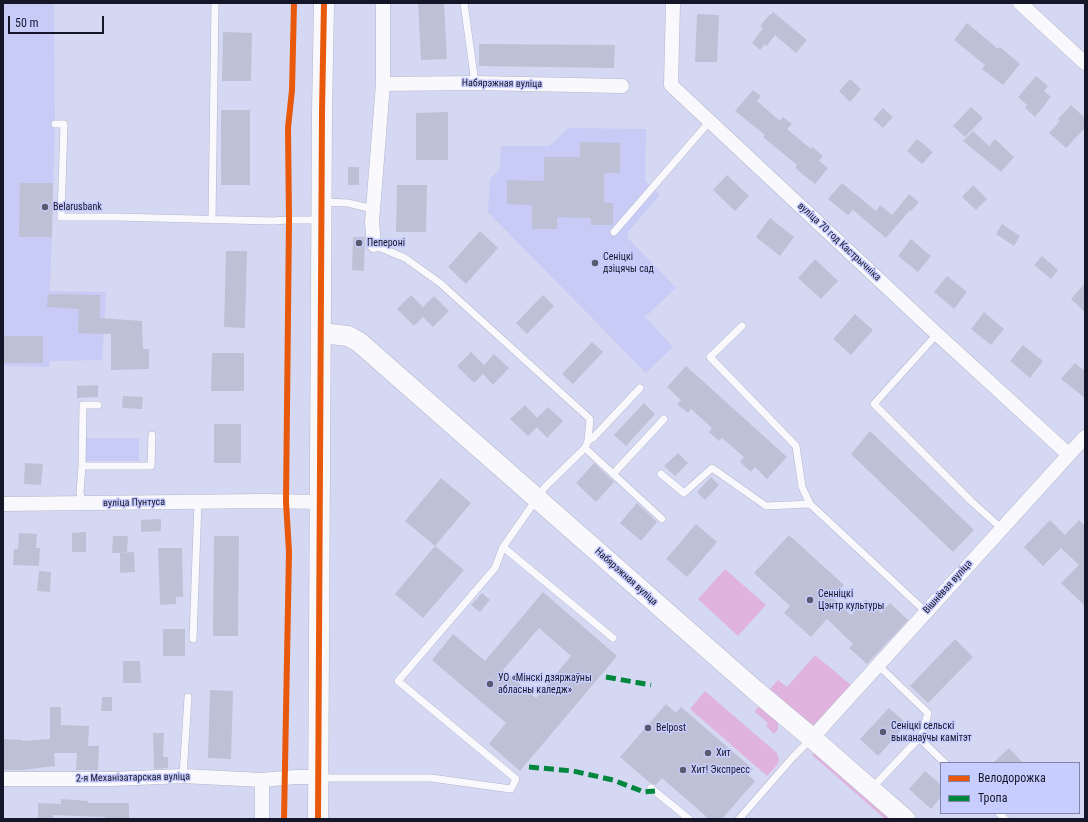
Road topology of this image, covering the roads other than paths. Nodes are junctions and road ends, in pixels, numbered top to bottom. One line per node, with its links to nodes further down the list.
1 (215, 3): 15 (lane)
2 (324, 3): 14 (street)
3 (383, 3): 9 (street)
4 (464, 3): 8 (lane)
5 (673, 3): 11 (street, вуліца 70 год Кастрычніка)
6 (1020, 3): 7 (street)
7 (1085, 63)
8 (475, 83): 9 (street, Набярэжная вуліца); 10 (street, Набярэжная вуліца)
9 (383, 84): 13 (street)
10 (622, 86)
11 (710, 122): 16 (lane); 20 (street, вуліца 70 год Кастрычніка)
12 (55, 124): 15 (lane)
13 (373, 209): 14 (lane); 17 (street)
14 (321, 211): 15 (lane); 19 (street)
15 (212, 220)
16 (614, 232)
17 (374, 245): 26 (lane)
18 (742, 326): 36 (lane)
19 (321, 333): 31 (street, Набярэжная вуліца); 33 (street)
20 (938, 334): 27 (street, вуліца 70 год Кастрычніка); 38 (lane)
21 (640, 388): 26 (lane)
22 (98, 405): 28 (lane)
23 (664, 419): 29 (lane)
24 (152, 435): 28 (lane)
25 (1085, 437): 27 (street, Вішнёвая вуліца)
26 (586, 444): 29 (lane); 31 (lane)
27 (1068, 454): 38 (street, Вішнёвая вуліца)
28 (82, 466): 35 (lane)
29 (613, 474): 37 (lane)
30 (660, 474): 36 (lane)
31 (537, 498): 39 (lane); 45 (street, Набярэжная вуліца)
32 (198, 502): 33 (street, вуліца Пунтуса); 35 (street, вуліца Пунтуса); 42 (lane)
33 (319, 502): 49 (street)
34 (3, 504): 35 (street, вуліца Пунтуса)
35 (82, 504)
36 (810, 504): 40 (lane)
37 (662, 519)
38 (1001, 528): 40 (street, Вішнёвая вуліца)
39 (502, 547): 41 (lane); 49 (lane)
40 (926, 612): 43 (street, Вішнёвая вуліца)
41 (613, 638)
42 (193, 640)
43 (878, 666): 45 (street, Вішнёвая вуліца); 46 (lane)
44 (188, 697): 48 (lane)
45 (812, 738): 53 (street, Набярэжная вуліца); 57 (lane)
46 (919, 738): 47 (lane); 53 (lane)
47 (944, 762)
48 (183, 776): 50 (street, 2-я Механізатарская вуліца); 51 (street, 2-я Механізатарская вуліца)
49 (318, 778): 51 (street, 2-я Механізатарская вуліца); 55 (street)
50 (3, 779)
51 (262, 780): 54 (street)
52 (651, 788): 56 (lane)
53 (871, 789): 58 (street, Набярэжная вуліца)
54 (262, 819)
55 (318, 819)
56 (688, 819)
57 (739, 819)
58 (905, 819)

